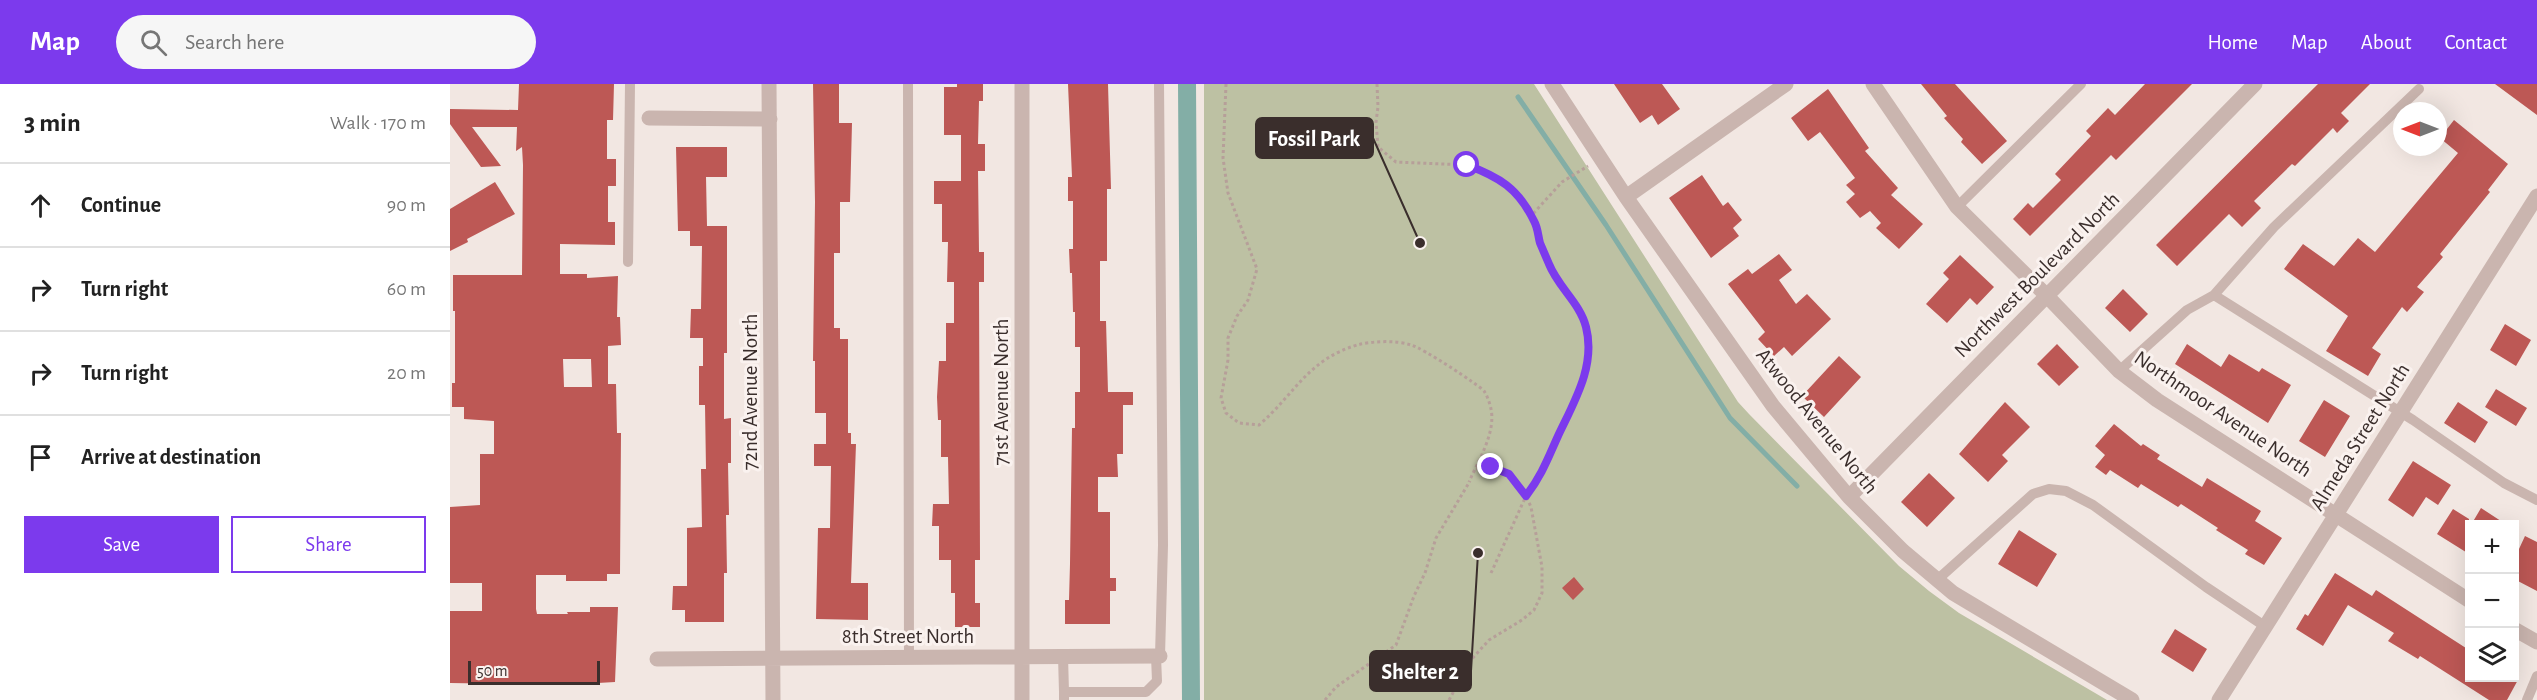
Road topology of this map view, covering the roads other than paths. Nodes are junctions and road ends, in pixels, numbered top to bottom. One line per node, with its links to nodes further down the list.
1 (630, 84): 17 (lane)
2 (770, 84): 13 (street, 72nd Avenue North)
3 (908, 84): 33 (lane)
4 (1022, 84): 30 (street, 71st Avenue North)
5 (1160, 84): 32 (lane)
6 (1552, 84): 15 (street, Atwood Avenue North)
7 (1786, 84): 15 (street)
8 (1873, 84): 16 (street, Northmoor Avenue North)
9 (2081, 84): 16 (lane)
10 (2255, 84): 18 (street, Northwest Boulevard North)
11 (2419, 89): 19 (lane)
12 (649, 118): 13 (street)
13 (770, 118): 34 (street, 72nd Avenue North)
14 (2537, 196): 21 (street, Almeda Street North)
15 (1626, 197): 22 (street, Atwood Avenue North)
16 (1956, 207): 18 (street, Northmoor Avenue North)
17 (628, 262)
18 (2046, 295): 20 (street, Northmoor Avenue North); 22 (street, Northwest Boulevard North)
19 (2214, 295): 20 (lane); 21 (lane)
20 (2119, 371): 24 (street, Northmoor Avenue North)
21 (2398, 413): 23 (lane); 24 (street, Almeda Street North)
22 (1849, 497): 25 (street, Atwood Avenue North)
23 (2537, 500)
24 (2337, 514): 26 (street, Northmoor Avenue North); 27 (street, Almeda Street North)
25 (1937, 580): 27 (lane); 40 (street, Atwood Avenue North)
26 (2465, 598)
27 (2266, 627): 41 (street, Almeda Street North)
28 (2519, 632): 29 (street)
29 (2537, 642)
30 (1022, 656): 31 (street, 8th Street North); 33 (street, 8th Street North); 39 (street, 71st Avenue North)
31 (1063, 656): 32 (street, 8th Street North); 37 (lane)
32 (1158, 656): 37 (lane)
33 (909, 657): 34 (street, 8th Street North)
34 (773, 658): 35 (street, 8th Street North); 38 (street, 72nd Avenue North)
35 (657, 659)
36 (2537, 676): 42 (lane)
37 (1064, 696)
38 (773, 700)
39 (1022, 700)
40 (2132, 700)
41 (2219, 700)
42 (2528, 700)

